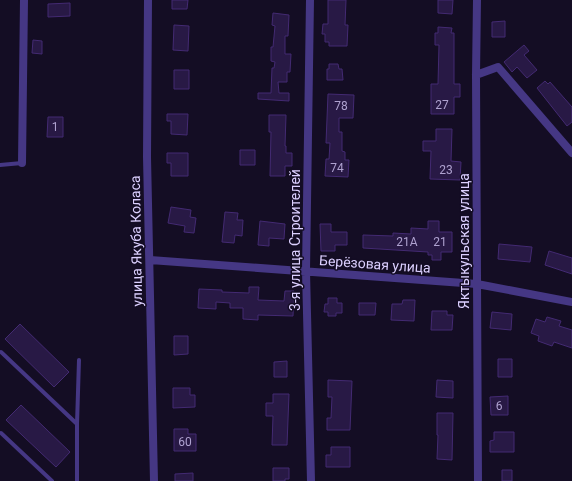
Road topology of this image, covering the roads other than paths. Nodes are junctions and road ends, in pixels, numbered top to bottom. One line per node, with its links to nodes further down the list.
1 (24, 0): 7 (street)
2 (148, 0): 9 (street, улица Якуба Коласа)
3 (310, 0): 10 (street, 3-я улица Строителей)
4 (477, 0): 5 (street, Яктыкульская улица)
5 (476, 75): 6 (street); 11 (street, Яктыкульская улица)
6 (572, 154)
7 (22, 163): 8 (lane)
8 (0, 165)
9 (150, 260): 10 (street, Берёзовая улица); 19 (street, улица Якуба Коласа)
10 (306, 272): 11 (street, Берёзовая улица); 20 (street, 3-я улица Строителей)
11 (477, 284): 12 (street, Берёзовая улица); 21 (street, Яктыкульская улица)
12 (572, 302)
13 (0, 352): 15 (lane)
14 (79, 360): 15 (lane)
15 (77, 424): 18 (lane)
16 (1, 432): 17 (lane)
17 (52, 481)
18 (77, 481)
19 (154, 481)
20 (311, 481)
21 (478, 481)

